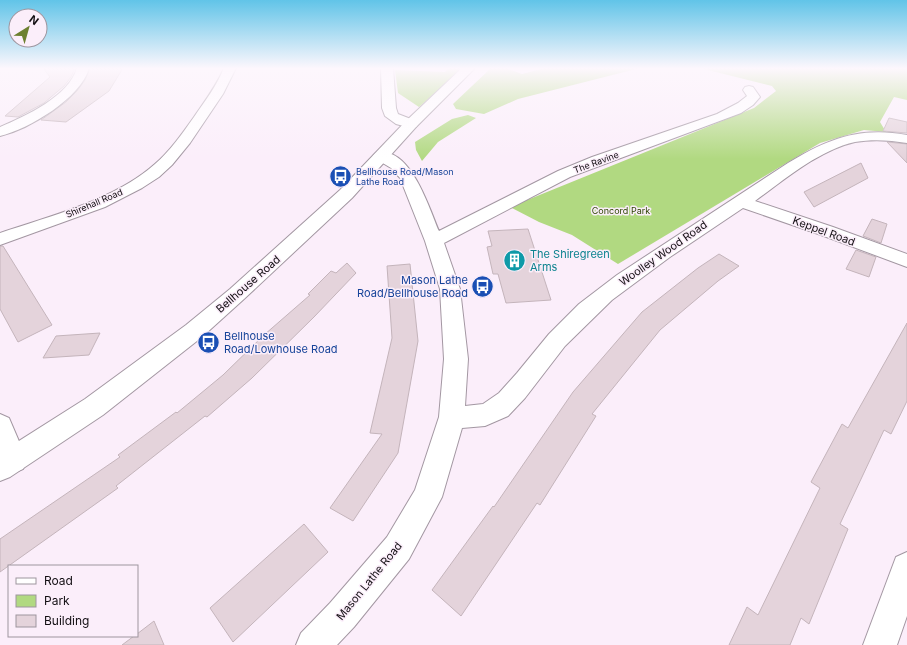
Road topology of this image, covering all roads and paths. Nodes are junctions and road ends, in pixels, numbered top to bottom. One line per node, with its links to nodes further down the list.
1 (61, 98): 7 (street)
2 (215, 98): 11 (street, Shirehall Road)
3 (389, 98): 6 (street)
4 (438, 98): 6 (street, Bellhouse Road)
5 (753, 98): 12 (street, The Ravine)
6 (411, 124): 9 (street, Bellhouse Road)
7 (0, 132)
8 (907, 139): 10 (street, Woolley Wood Road)
9 (381, 156): 12 (street, Mason Lathe Road); 16 (street, Bellhouse Road)
10 (741, 202): 13 (street, Keppel Road); 14 (street, Woolley Wood Road)
11 (0, 239)
12 (434, 241): 14 (street, Mason Lathe Road)
13 (907, 261)
14 (452, 417): 18 (street, Mason Lathe Road)
15 (0, 426): 16 (street)
16 (7, 464)
17 (907, 568): 19 (street)
18 (313, 645)
19 (880, 645)

